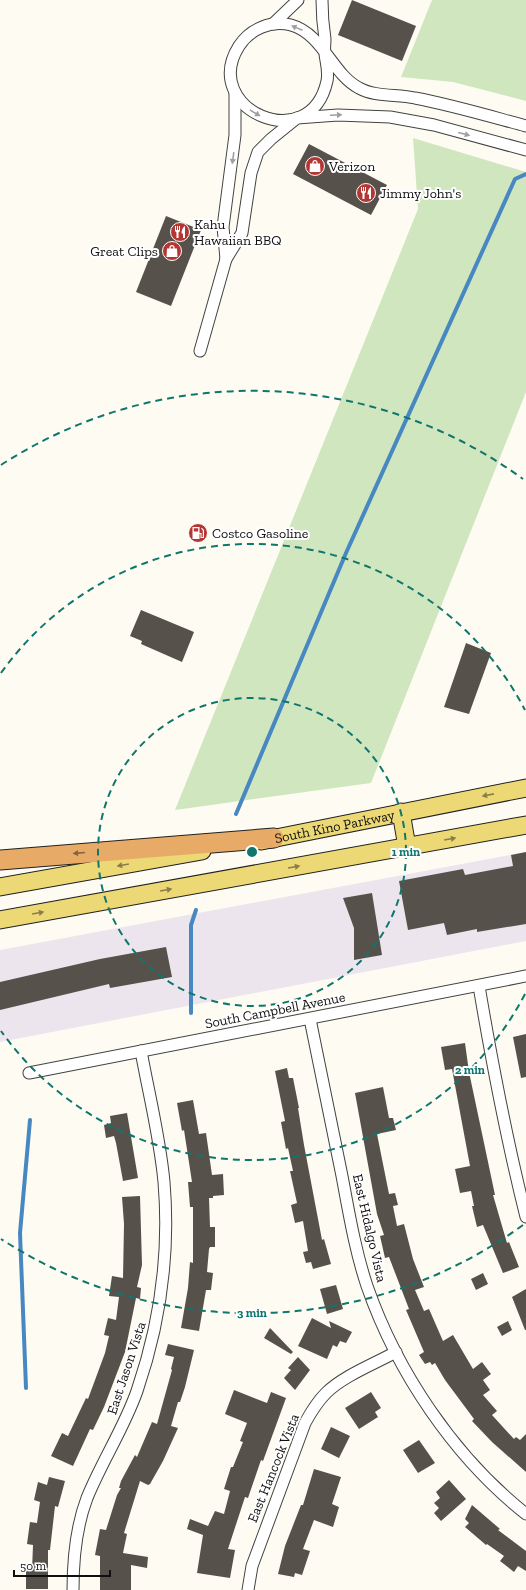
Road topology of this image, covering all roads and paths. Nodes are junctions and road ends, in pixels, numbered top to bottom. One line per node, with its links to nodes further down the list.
1 (298, 0): 3 (street)
2 (322, 0): 4 (street)
3 (273, 24): 4 (street, one-way to 3); 5 (street)
4 (324, 54): 6 (street); 7 (street)
5 (235, 92): 6 (street, one-way to 6); 9 (street, one-way to 9)
6 (297, 118): 8 (street, one-way to 8); 9 (street)
7 (526, 126)
8 (526, 150)
9 (226, 260): 10 (street)
10 (200, 351)
11 (526, 788): 12 (main road, South Kino Parkway, one-way to 12)
12 (401, 812): 14 (main road, South Kino Parkway); 15 (main road)
13 (526, 825): 15 (main road, one-way to 13)
14 (274, 838): 16 (highway, one-way to 16); 17 (main road, South Kino Parkway, one-way to 17)
15 (407, 847): 18 (main road, one-way to 15)
16 (0, 860)
17 (0, 887)
18 (0, 920)
19 (526, 976): 20 (street, South Campbell Avenue)
20 (479, 986): 21 (street, South Campbell Avenue); 24 (street)
21 (310, 1019): 22 (street, South Campbell Avenue); 25 (street, East Hidalgo Vista)
22 (141, 1051): 23 (street, South Campbell Avenue); 27 (street, East Jason Vista)
23 (29, 1073)
24 (526, 1217)
25 (396, 1352): 26 (street, East Hidalgo Vista); 28 (street, East Hancock Vista)
26 (526, 1514)
27 (73, 1590)
28 (248, 1590)

